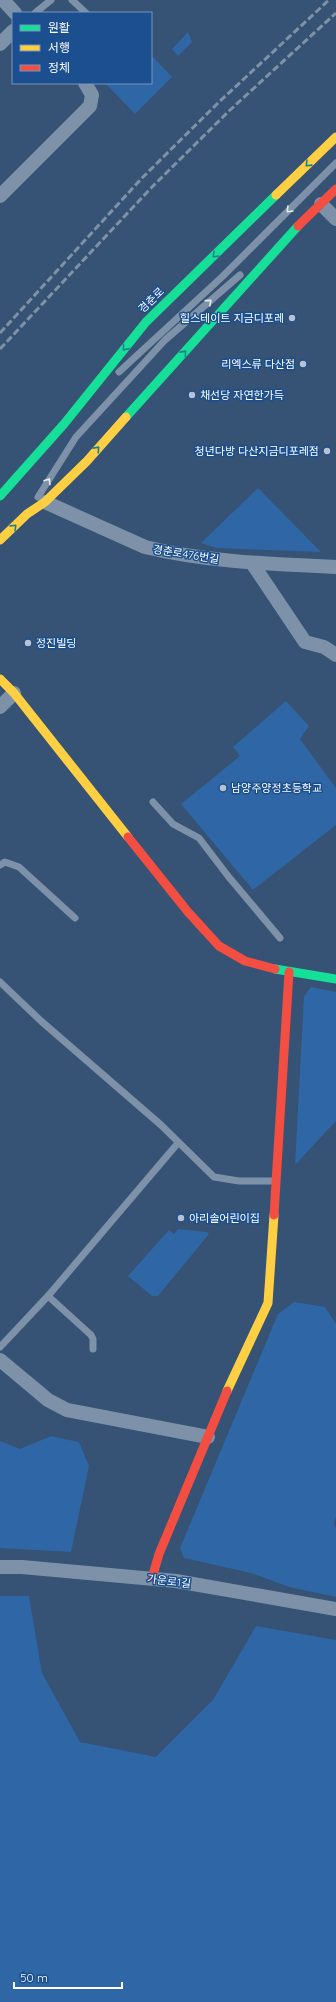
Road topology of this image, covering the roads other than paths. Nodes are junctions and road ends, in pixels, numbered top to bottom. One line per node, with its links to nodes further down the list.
1 (3, 0): 4 (street)
2 (51, 0): 5 (lane)
3 (72, 0): 6 (lane)
4 (14, 12)
5 (36, 12)
6 (85, 12)
7 (12, 32): 8 (street)
8 (0, 44)
9 (86, 84): 13 (street)
10 (336, 137): 17 (street, 경춘로, one-way to 17)
11 (336, 162): 17 (lane, one-way to 17)
12 (336, 189): 14 (street)
13 (0, 196)
14 (320, 204): 15 (street); 16 (street)
15 (336, 219)
16 (295, 229): 19 (street, one-way to 16); 20 (lane, one-way to 16)
17 (64, 424): 18 (street, 경춘로)
18 (0, 496)
19 (45, 502): 20 (street); 22 (street, 경춘로476번길)
20 (27, 514): 21 (street, one-way to 20)
21 (0, 540)
22 (252, 563): 23 (street, 경춘로476번길); 24 (street)
23 (336, 567)
24 (336, 655)
25 (0, 679): 26 (street)
26 (14, 693): 27 (street); 32 (street)
27 (0, 707)
28 (153, 802): 31 (lane)
29 (0, 865): 30 (lane)
30 (75, 918)
31 (280, 938)
32 (289, 972): 33 (street); 36 (street)
33 (336, 979)
34 (0, 982): 35 (lane)
35 (178, 1143): 36 (lane); 37 (lane)
36 (275, 1181): 41 (street)
37 (48, 1296): 38 (lane); 39 (lane)
38 (0, 1347)
39 (93, 1349)
40 (0, 1360): 41 (street)
41 (208, 1437): 43 (street)
42 (0, 1567): 43 (street, 가운로1길)
43 (152, 1578): 44 (street, 가운로1길)
44 (336, 1609)

